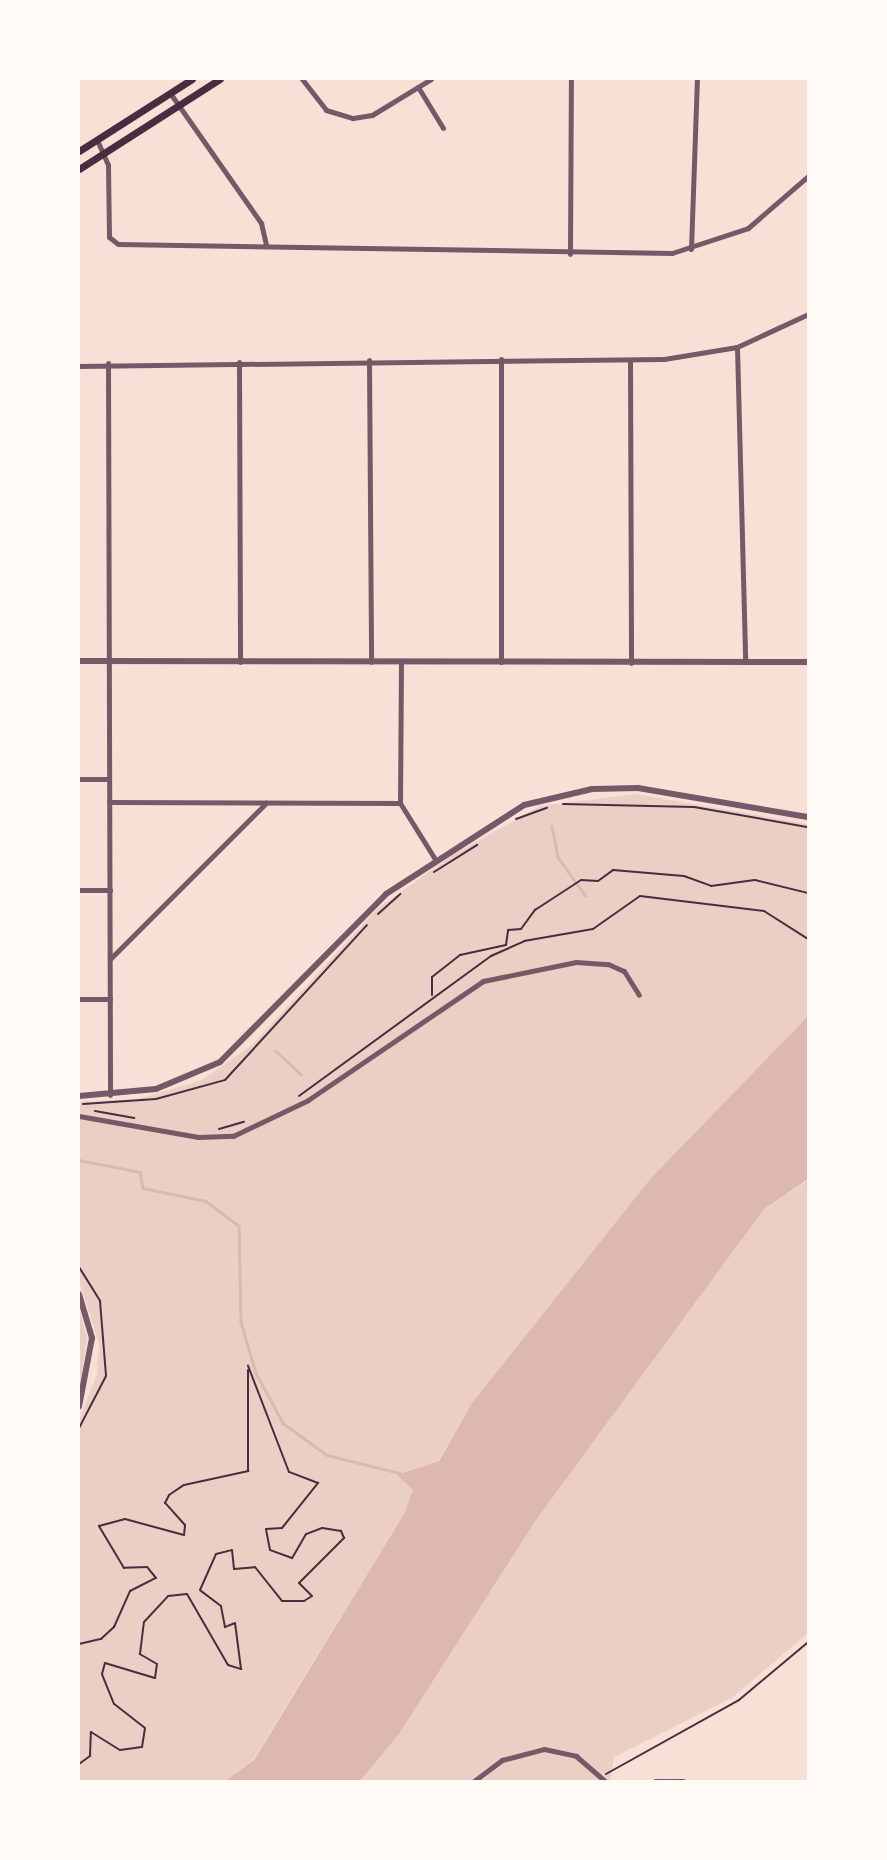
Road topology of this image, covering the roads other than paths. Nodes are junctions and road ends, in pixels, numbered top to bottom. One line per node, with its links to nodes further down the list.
1 (192, 79): 8 (main road)
2 (220, 79): 9 (main road)
3 (302, 79): 7 (street)
4 (430, 79): 7 (street)
5 (570, 79): 18 (street)
6 (696, 79): 17 (street)
7 (418, 87): 10 (street)
8 (170, 93): 9 (street); 11 (main road)
9 (178, 105): 13 (main road); 16 (street)
10 (443, 128)
11 (97, 140): 12 (main road); 13 (street)
12 (79, 151)
13 (104, 153): 14 (main road); 16 (street)
14 (79, 169)
15 (808, 176): 17 (street)
16 (265, 245): 18 (street)
17 (691, 249): 18 (street)
18 (570, 254)
19 (808, 314): 20 (street)
20 (737, 347): 23 (street); 33 (street)
21 (500, 359): 22 (street); 23 (street); 32 (street)
22 (369, 360): 24 (street); 30 (street)
23 (630, 360): 35 (street)
24 (239, 362): 25 (street); 29 (street)
25 (108, 363): 26 (street); 28 (street)
26 (79, 366)
27 (79, 661): 28 (street)
28 (108, 662): 29 (street); 37 (street)
29 (240, 662): 30 (street)
30 (371, 662): 31 (street)
31 (401, 662): 32 (street); 40 (street)
32 (501, 662): 35 (street)
33 (745, 662): 34 (street); 35 (street)
34 (808, 662)
35 (631, 663)
36 (79, 779): 37 (street)
37 (109, 779): 38 (street)
38 (109, 802): 39 (street); 44 (street)
39 (266, 803): 40 (street); 45 (street)
40 (400, 803): 42 (street)
41 (808, 817): 42 (street)
42 (435, 859): 49 (street)
43 (79, 890): 44 (street)
44 (110, 890): 45 (street)
45 (110, 959): 48 (street)
46 (639, 995): 51 (street)
47 (79, 999): 48 (street)
48 (110, 999): 49 (street)
49 (110, 1095): 50 (street)
50 (79, 1096)
51 (79, 1116)
52 (79, 1294): 53 (street)
53 (79, 1407)
54 (474, 1781): 55 (street)
55 (605, 1781)
56 (655, 1781): 57 (street)
57 (683, 1781)

